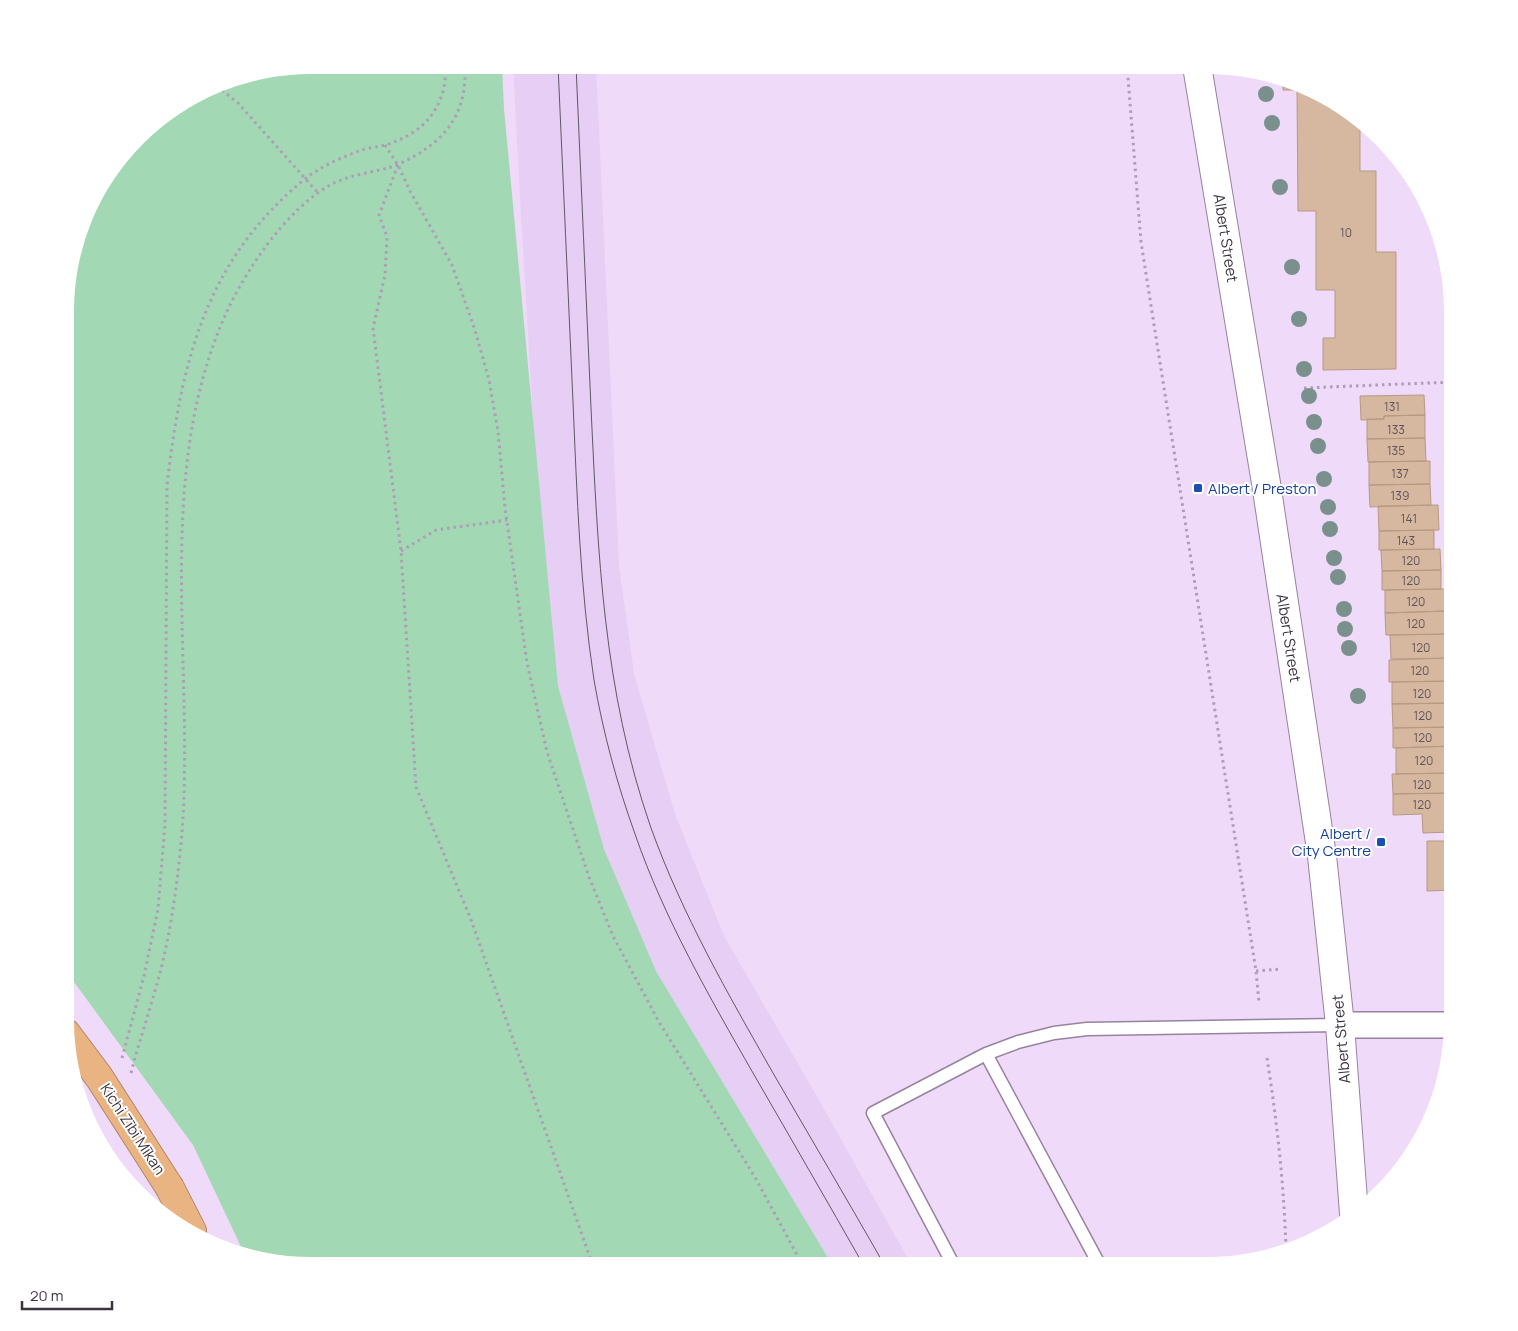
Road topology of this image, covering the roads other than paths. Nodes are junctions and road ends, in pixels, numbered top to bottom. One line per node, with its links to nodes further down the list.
1 (1198, 74): 3 (main road, Albert Street)
2 (1444, 1024): 3 (street)
3 (1340, 1025): 5 (lane); 6 (main road, Albert Street)
4 (75, 1045): 7 (highway, Kichi Zībī Mīkan, bridge)
5 (986, 1054): 8 (lane); 9 (lane)
6 (1353, 1207)
7 (188, 1223)
8 (949, 1257)
9 (1095, 1257)

